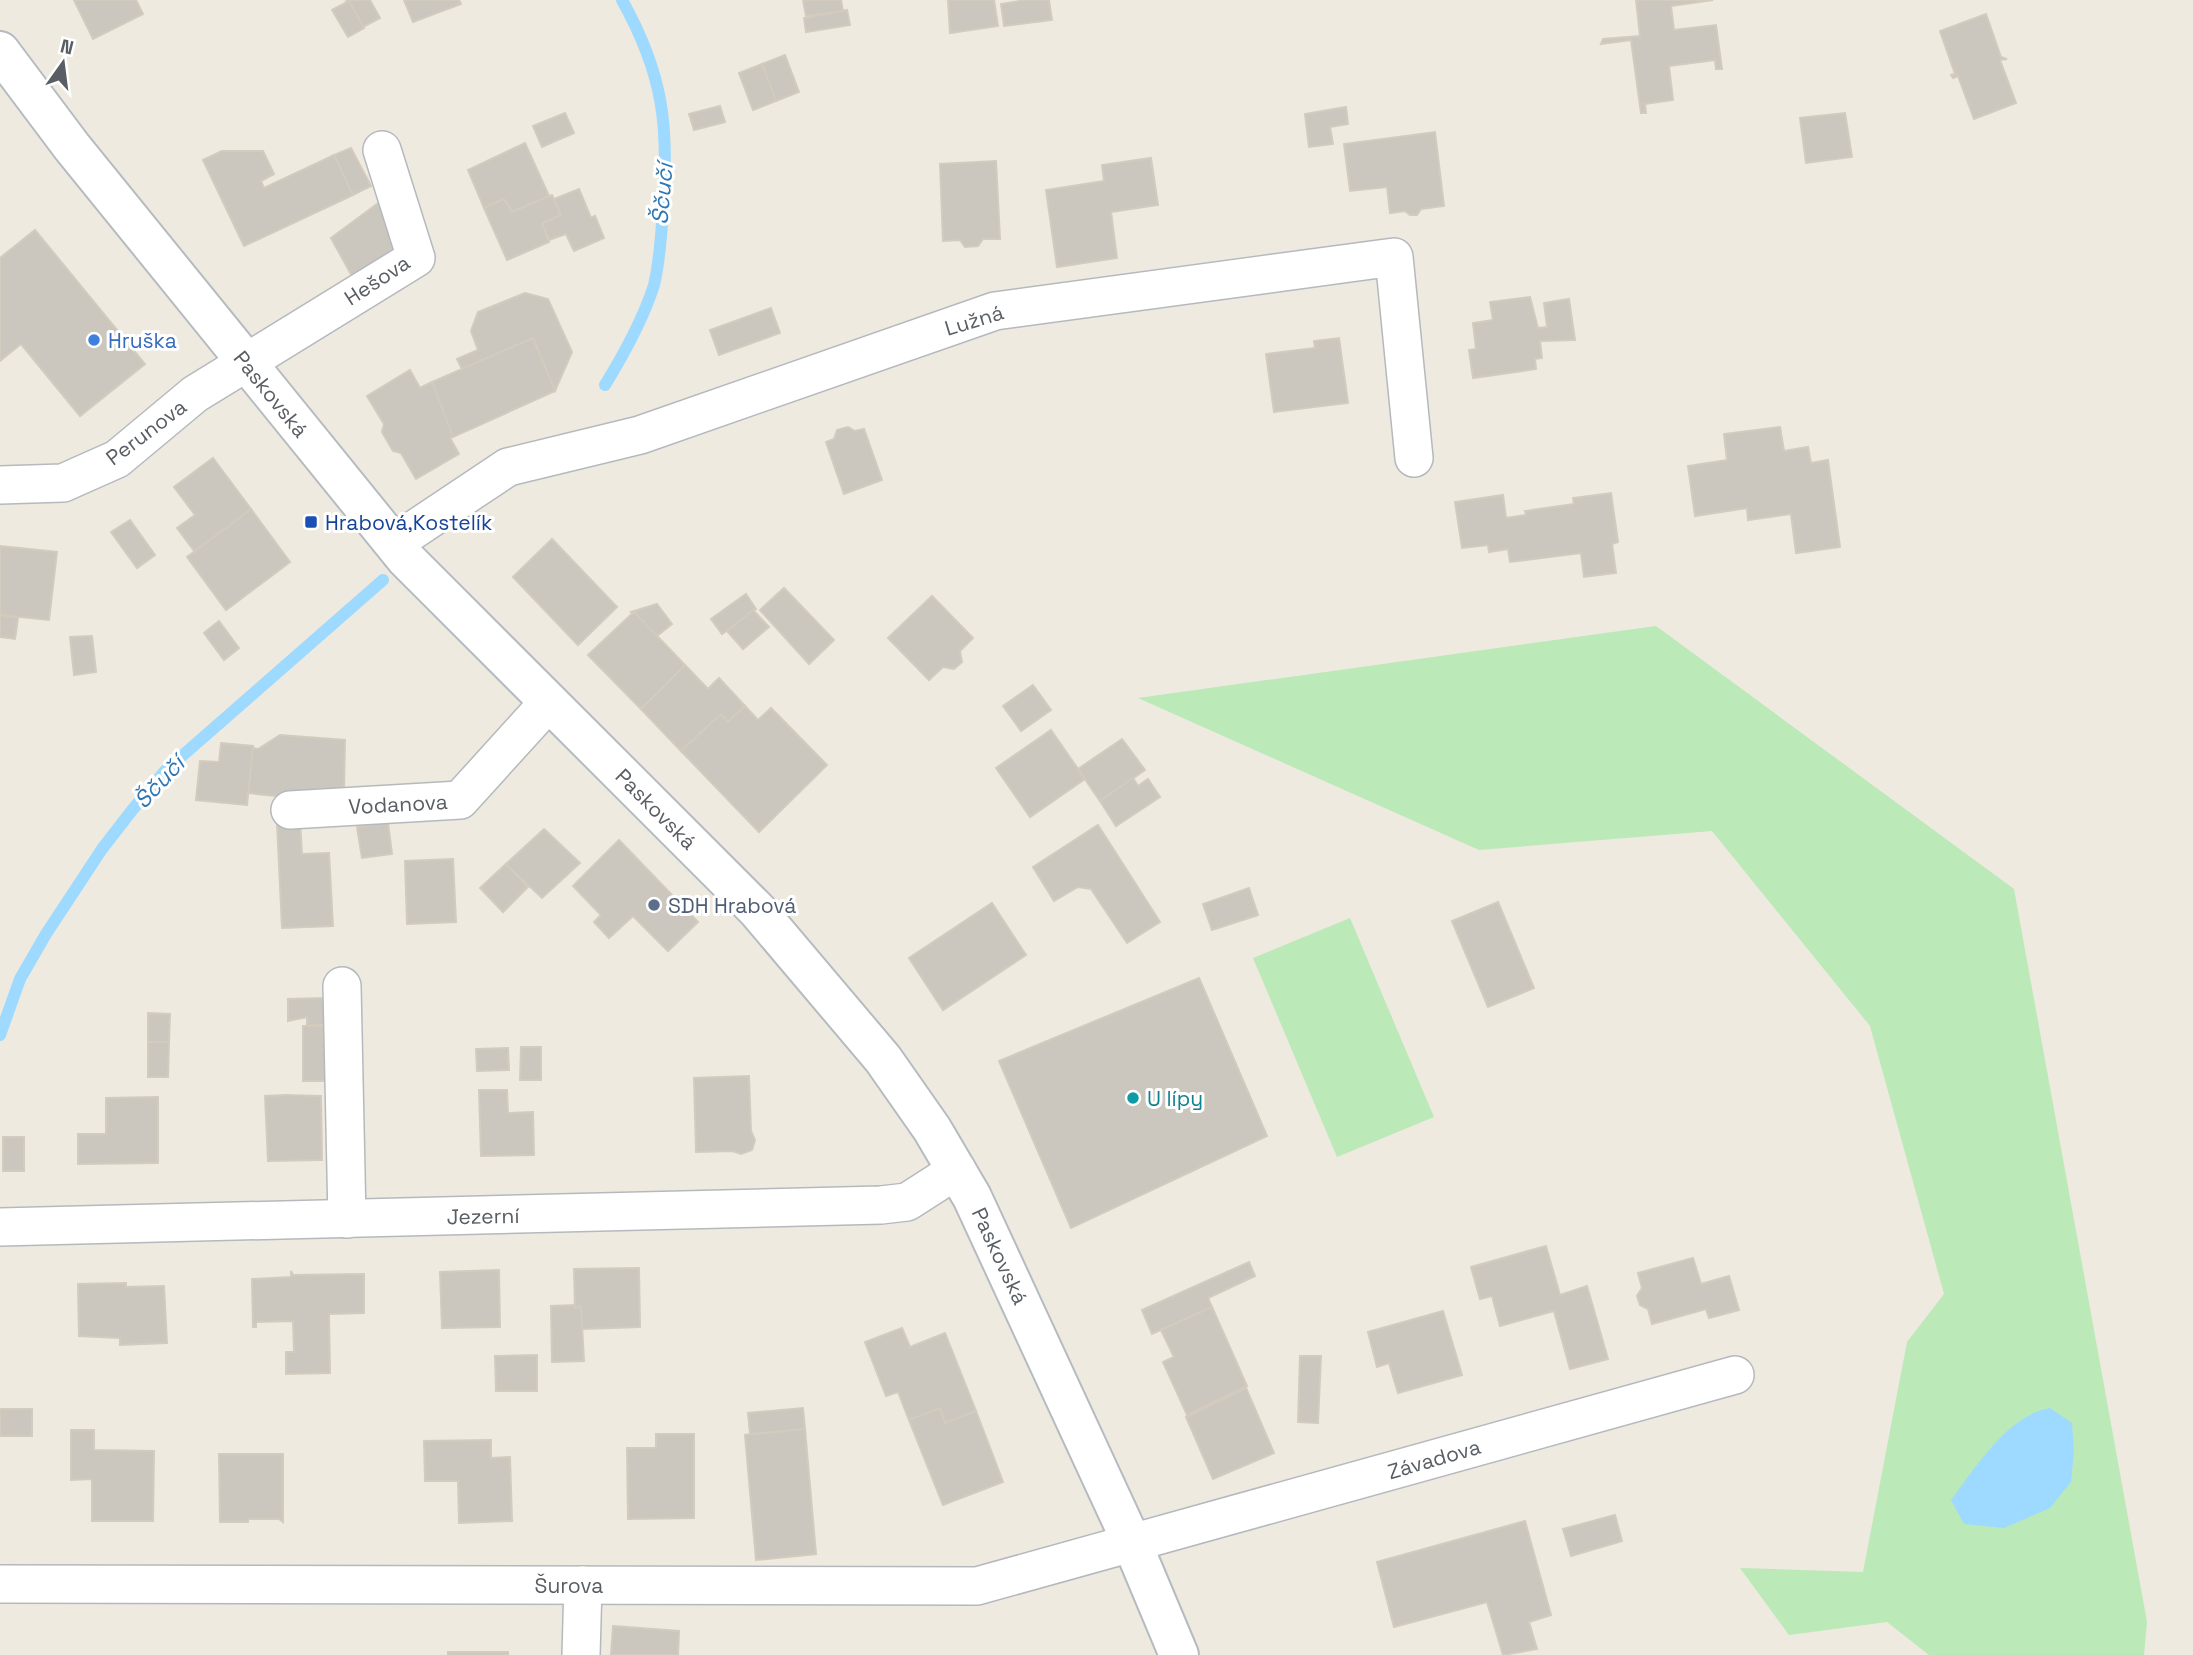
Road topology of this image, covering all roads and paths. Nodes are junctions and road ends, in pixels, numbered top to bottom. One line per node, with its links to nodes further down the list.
1 (0, 51): 3 (main road, Paskovská)
2 (382, 150): 3 (street, Hešova)
3 (244, 361): 5 (street, Perunova); 6 (main road, Paskovská)
4 (1414, 458): 6 (street, Lužná)
5 (0, 485)
6 (394, 544): 7 (main road, Paskovská)
7 (548, 704): 8 (street, Vodanova); 10 (main road, Paskovská)
8 (290, 810)
9 (342, 986): 11 (street)
10 (957, 1170): 11 (street, Jezerní); 14 (main road, Paskovská)
11 (347, 1219): 12 (street, Jezerní)
12 (6, 1226)
13 (1735, 1375): 14 (street, Závadova)
14 (1132, 1543): 16 (street, Šurova); 18 (main road, Paskovská)
15 (0, 1584): 16 (street, Šurova)
16 (583, 1585): 17 (street)
17 (581, 1655)
18 (1179, 1655)

